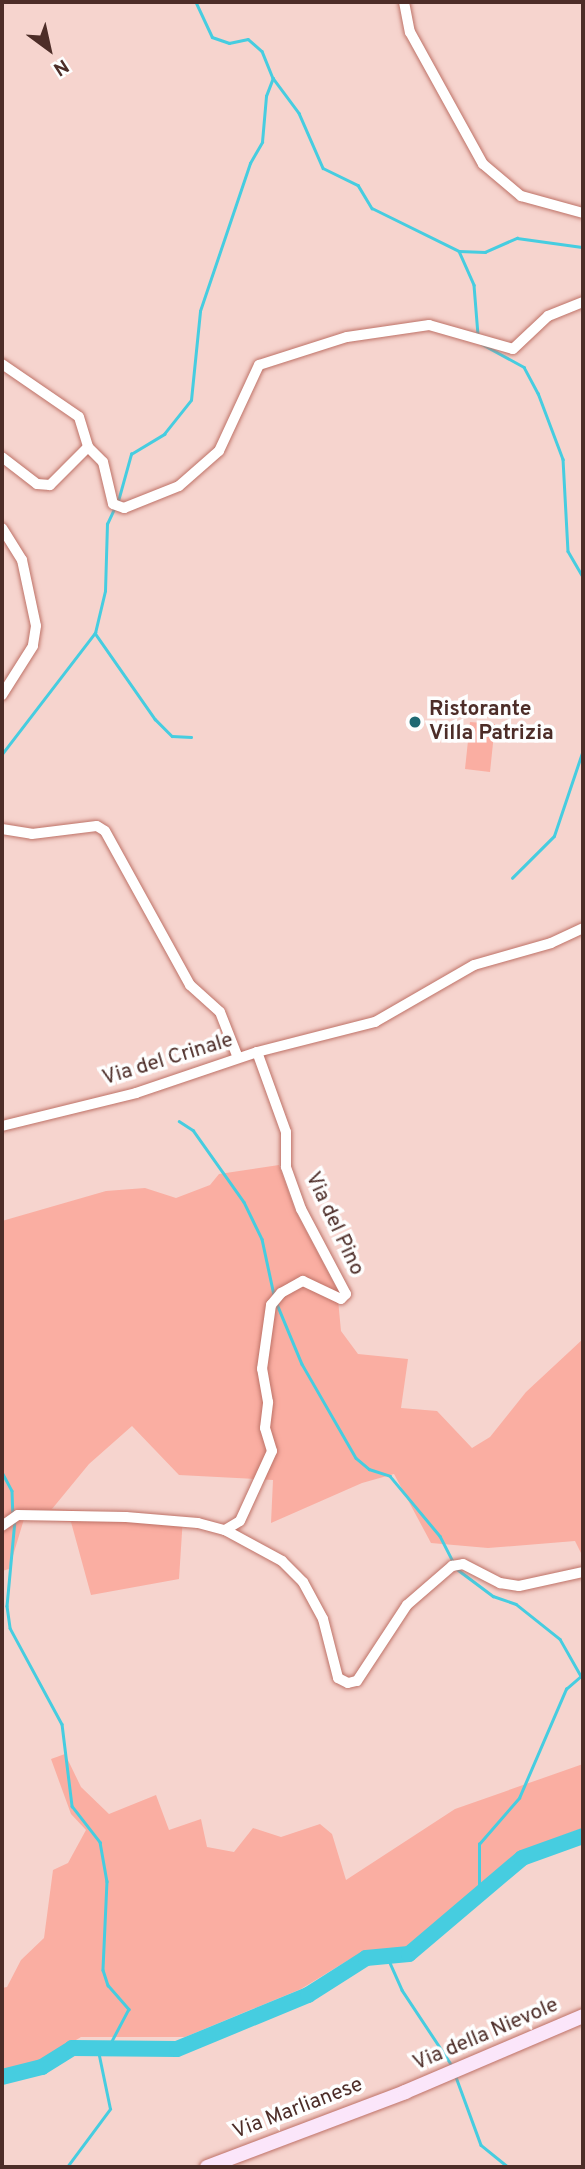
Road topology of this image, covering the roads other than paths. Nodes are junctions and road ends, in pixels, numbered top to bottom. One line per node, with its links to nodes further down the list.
1 (404, 2): 2 (street)
2 (583, 213)
3 (583, 302): 5 (street)
4 (2, 364): 5 (street)
5 (88, 447): 6 (street)
6 (2, 457)
7 (2, 528): 8 (street)
8 (2, 695)
9 (2, 829): 12 (street)
10 (583, 928): 11 (street, Via del Crinale)
11 (257, 1052): 12 (street, Via del Crinale); 15 (street, Via del Pino)
12 (239, 1058): 13 (street, Via del Crinale)
13 (2, 1126)
14 (2, 1526): 15 (street)
15 (225, 1531): 16 (street)
16 (583, 1572)
17 (583, 2016): 18 (street, Via della Nievole)
18 (405, 2092): 19 (street, Via Marlianese)
19 (207, 2167)

